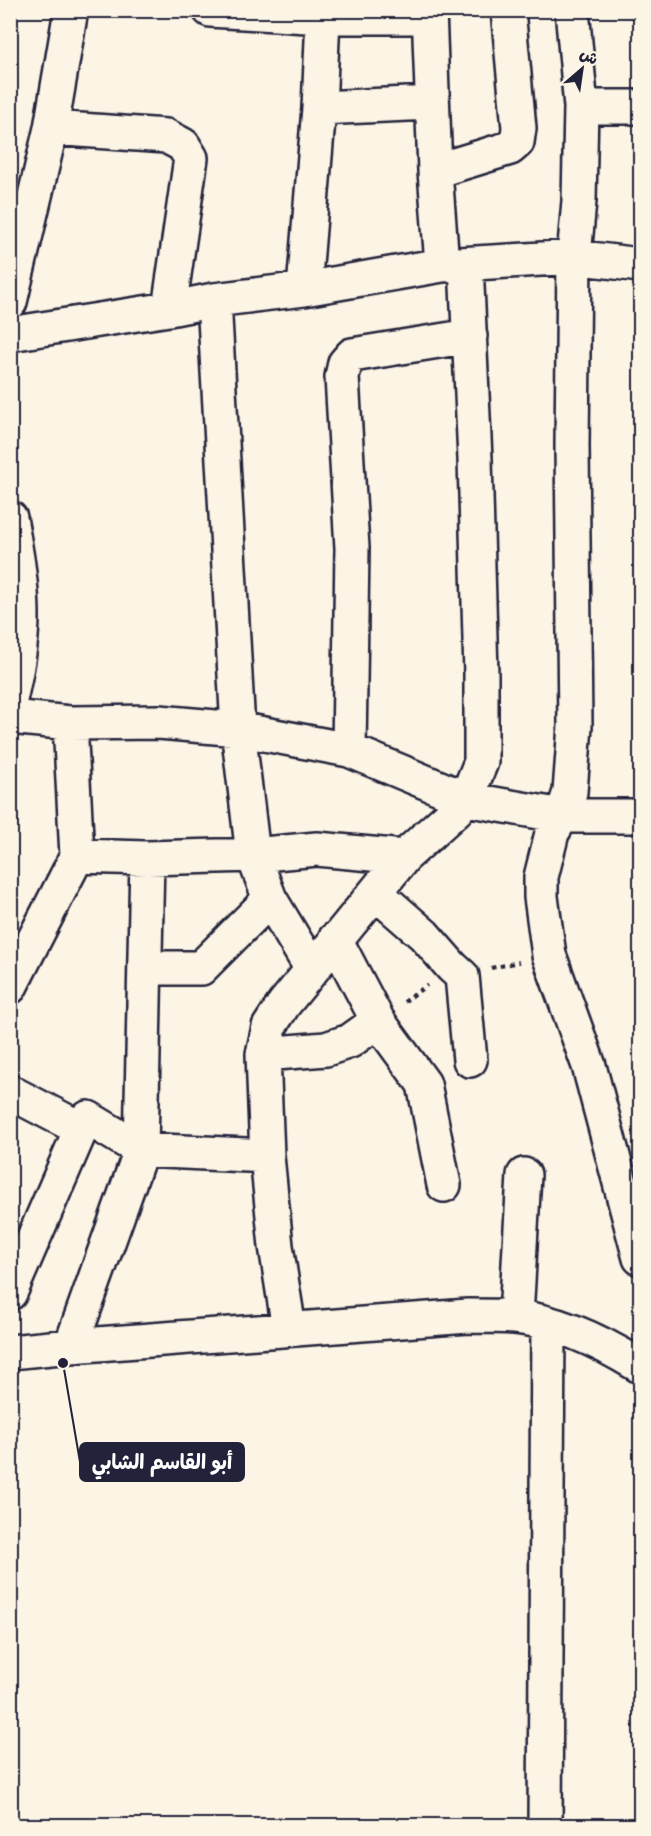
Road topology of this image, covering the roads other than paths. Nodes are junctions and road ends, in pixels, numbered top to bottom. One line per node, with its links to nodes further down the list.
1 (71, 10): 11 (street)
2 (210, 10): 6 (street)
3 (508, 10): 12 (street)
4 (572, 10): 8 (street)
5 (429, 14): 6 (street); 7 (street)
6 (323, 17): 10 (street)
7 (431, 103): 10 (street); 12 (street)
8 (581, 107): 9 (street); 13 (street)
9 (640, 107)
10 (319, 108): 16 (street)
11 (51, 128): 18 (street); 19 (street)
12 (435, 171): 14 (street)
13 (574, 257): 14 (street); 15 (street); 29 (street)
14 (454, 264): 16 (street); 21 (street)
15 (640, 265)
16 (304, 289): 17 (street)
17 (214, 300): 19 (street); 26 (street)
18 (10, 302)
19 (170, 309): 20 (street)
20 (10, 334)
21 (470, 336): 27 (street); 28 (street)
22 (10, 518): 23 (street)
23 (10, 700)
24 (10, 717): 25 (street)
25 (70, 723): 26 (street); 34 (street)
26 (238, 729): 27 (street); 33 (street)
27 (349, 750): 28 (street)
28 (466, 800): 29 (street); 35 (street)
29 (562, 816): 30 (street); 52 (street)
30 (602, 816): 31 (street); 32 (street)
31 (640, 816)
32 (640, 842)
33 (253, 855): 35 (street); 36 (street); 38 (street)
34 (77, 856): 36 (street); 42 (street)
35 (404, 857): 37 (street)
36 (147, 858): 40 (street)
37 (376, 893): 39 (street); 45 (street)
38 (270, 899): 40 (street); 41 (street)
39 (335, 939): 41 (street); 43 (street)
40 (145, 968): 48 (street)
41 (312, 969): 44 (street)
42 (10, 987)
43 (378, 1021): 44 (street); 51 (street)
44 (264, 1054): 49 (street)
45 (470, 1060)
46 (10, 1092): 47 (street)
47 (81, 1129): 48 (street); 53 (street)
48 (141, 1150): 49 (street); 57 (street)
49 (267, 1156): 56 (street)
50 (524, 1175): 54 (street)
51 (444, 1185)
52 (640, 1258)
53 (10, 1293)
54 (516, 1317): 55 (street); 56 (street)
55 (548, 1324): 59 (street); 60 (street)
56 (289, 1329): 57 (street)
57 (71, 1346): 58 (street)
58 (10, 1353)
59 (640, 1366)
60 (545, 1826)

